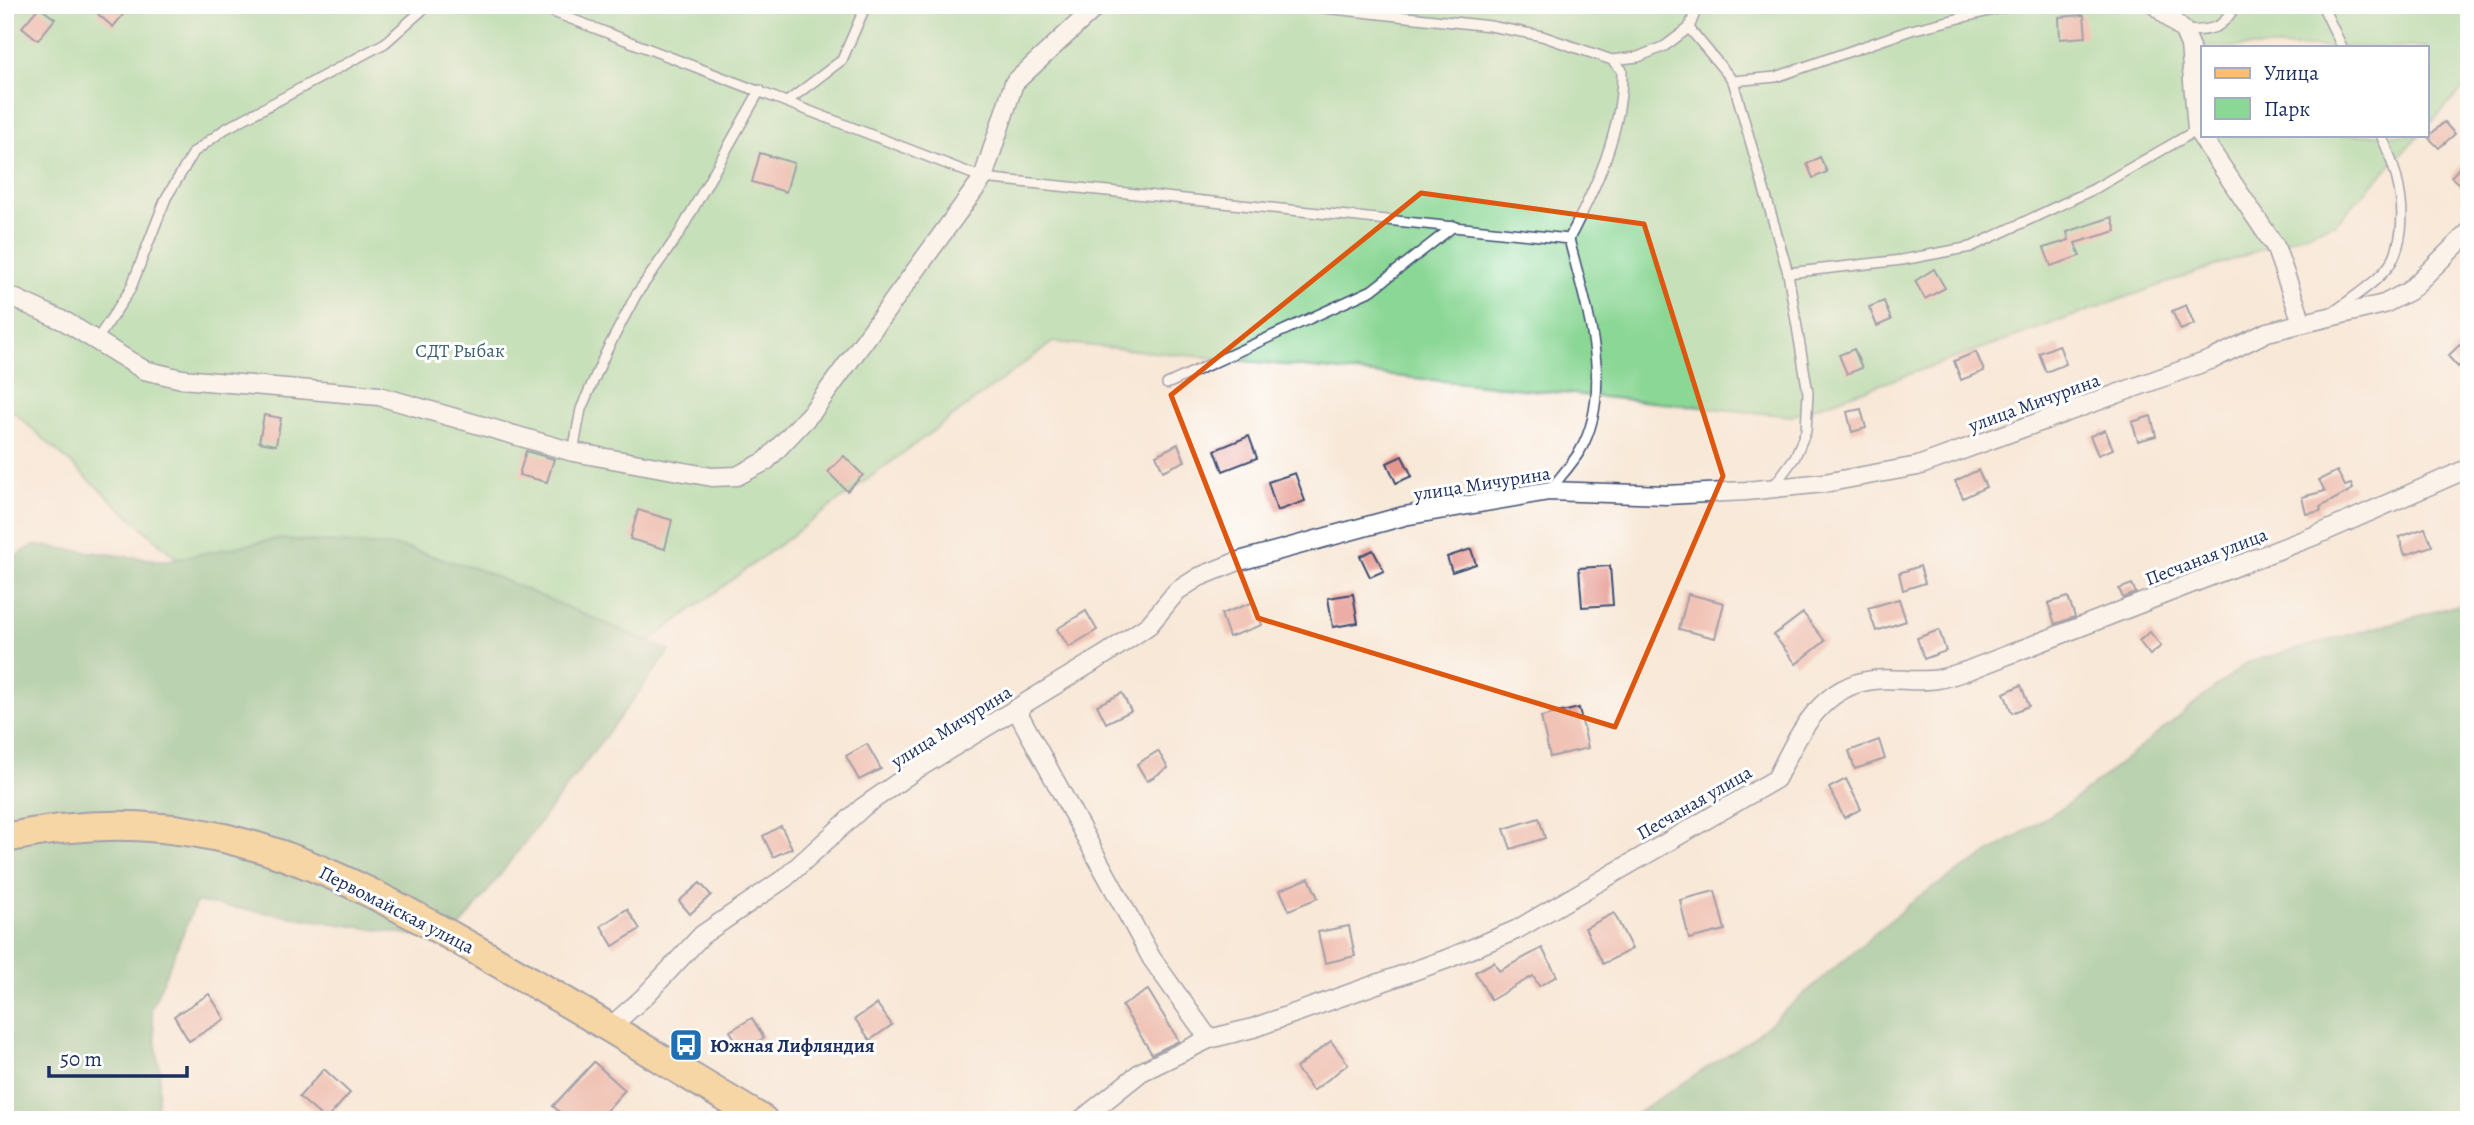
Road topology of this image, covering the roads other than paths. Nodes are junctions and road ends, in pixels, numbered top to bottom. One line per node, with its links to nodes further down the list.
1 (428, 5): 30 (lane)
2 (535, 5): 16 (lane)
3 (866, 5): 17 (lane)
4 (1098, 5): 22 (street)
5 (1297, 5): 14 (lane)
6 (1698, 5): 11 (lane)
7 (2014, 5): 15 (lane)
8 (2155, 5): 12 (street)
9 (2236, 5): 12 (lane)
10 (2322, 5): 13 (lane)
11 (1689, 28): 14 (lane); 15 (lane)
12 (2184, 31): 18 (street)
13 (2342, 46)
14 (1612, 60): 25 (lane)
15 (1733, 81): 26 (lane)
16 (761, 90): 17 (lane); 32 (lane)
17 (788, 101): 22 (lane)
18 (2197, 130): 20 (street); 26 (lane)
19 (2201, 136): 29 (street)
20 (2201, 136)
21 (2381, 136): 28 (lane)
22 (984, 178): 23 (lane); 32 (street)
23 (1454, 226): 25 (lane); 31 (lane)
24 (2469, 232): 28 (street, улица Мичурина)
25 (1569, 239): 35 (lane)
26 (1788, 273): 34 (lane)
27 (5, 295): 30 (street)
28 (2324, 319): 29 (street, улица Мичурина)
29 (2302, 322): 34 (street, улица Мичурина)
30 (96, 341): 32 (street)
31 (1167, 384)
32 (573, 452)
33 (2469, 468): 39 (street, Песчаная улица)
34 (1772, 489): 35 (street, улица Мичурина)
35 (1549, 491): 36 (street, улица Мичурина)
36 (1016, 709): 38 (street, улица Мичурина); 39 (street)
37 (5, 838): 38 (main road, Первомайская улица)
38 (609, 1028): 40 (main road, Первомайская улица)
39 (1209, 1040): 41 (street, Песчаная улица)
40 (763, 1120)
41 (1081, 1120)

